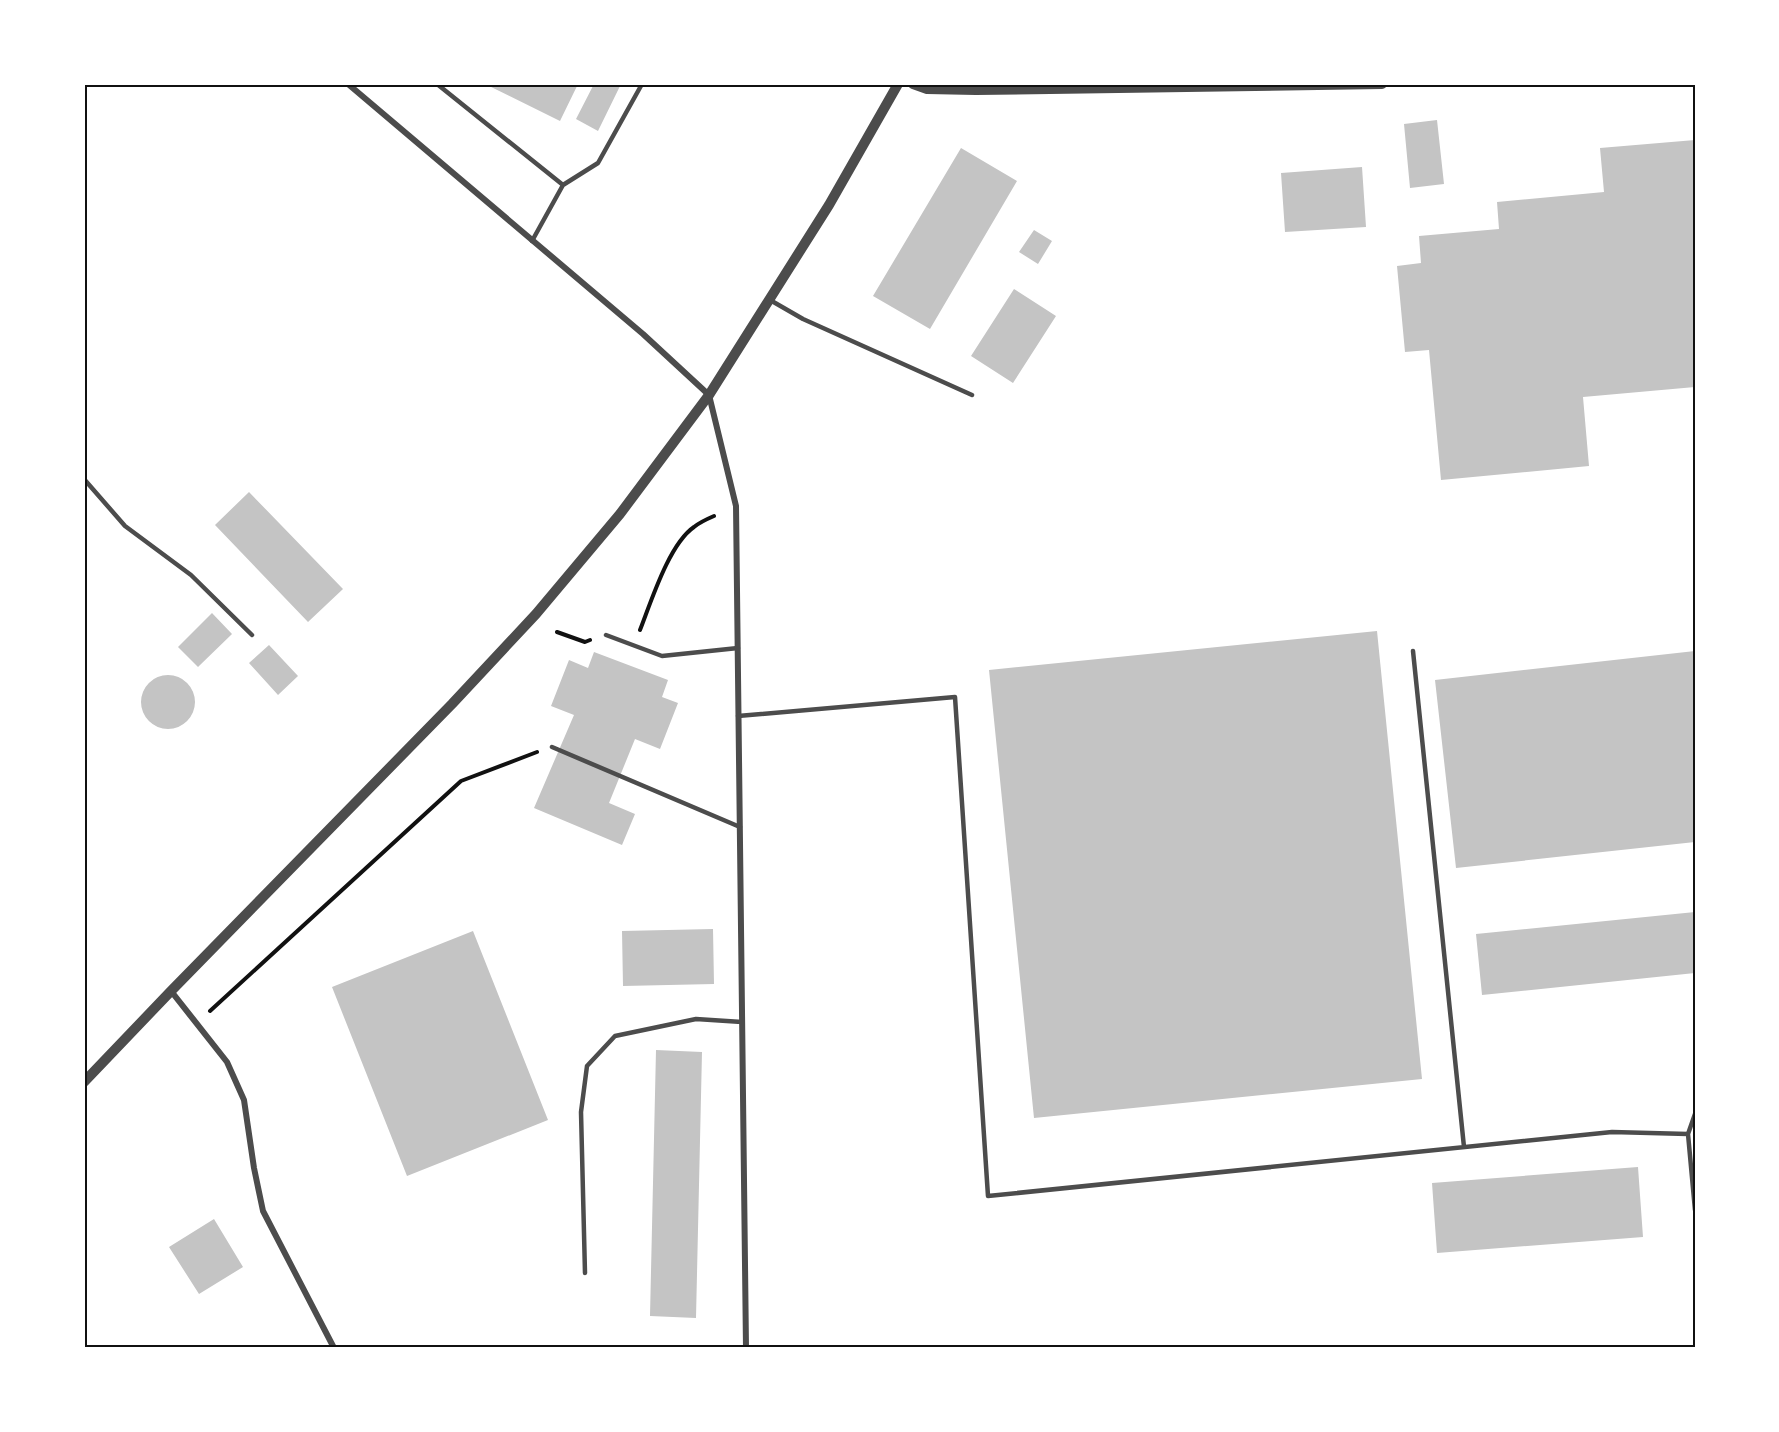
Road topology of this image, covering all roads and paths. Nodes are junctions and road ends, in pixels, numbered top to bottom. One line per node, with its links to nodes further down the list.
1 (348, 84): 8 (street)
2 (437, 84): 7 (lane)
3 (642, 84): 7 (lane)
4 (898, 84): 9 (street)
5 (913, 84): 6 (street)
6 (1382, 84)
7 (562, 185): 8 (lane)
8 (532, 241): 10 (street)
9 (770, 300): 10 (street); 11 (lane)
10 (709, 395): 18 (street); 23 (street)
11 (972, 395)
12 (84, 478): 15 (lane)
13 (714, 516): 17 (path)
14 (557, 632): 16 (path)
15 (252, 635)
16 (606, 635): 17 (lane)
17 (634, 646): 18 (lane)
18 (738, 648): 20 (street)
19 (1413, 651): 29 (lane)
20 (738, 716): 22 (street); 29 (lane)
21 (552, 747): 22 (lane); 25 (path)
22 (740, 827): 24 (street)
23 (171, 991): 25 (street); 26 (street)
24 (742, 1022): 31 (lane); 33 (street)
25 (197, 1023): 32 (street)
26 (84, 1082)
27 (1695, 1114): 28 (lane)
28 (1688, 1134): 29 (lane); 30 (lane)
29 (1464, 1147)
30 (1695, 1210)
31 (585, 1273)
32 (334, 1348)
33 (746, 1348)

